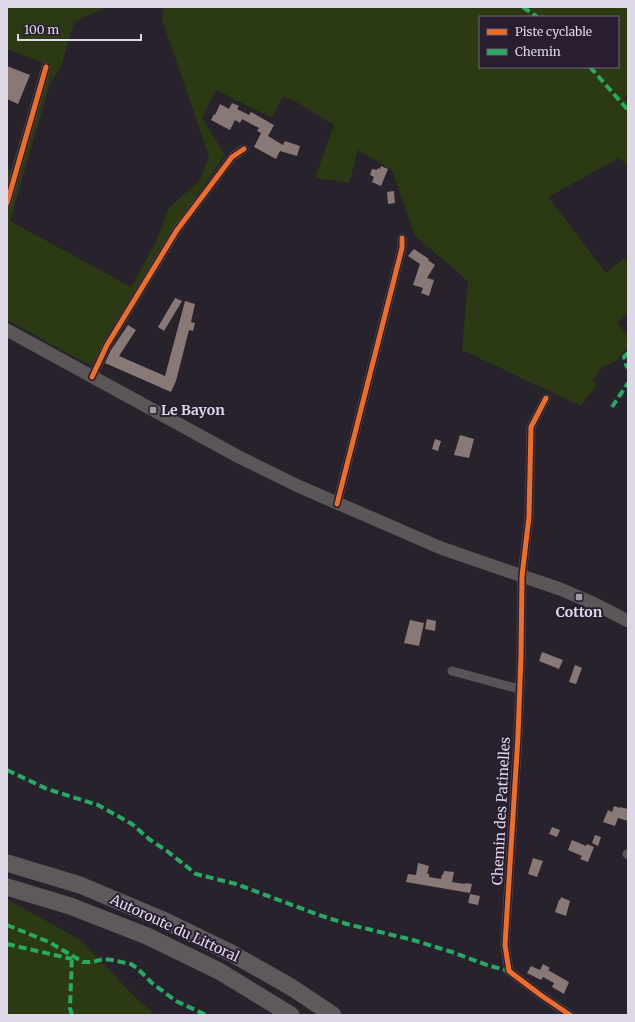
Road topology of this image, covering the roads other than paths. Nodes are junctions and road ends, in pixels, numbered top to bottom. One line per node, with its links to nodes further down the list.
1 (46, 67): 3 (street)
2 (244, 149): 6 (street)
3 (7, 203)
4 (402, 238): 8 (street)
5 (7, 330): 6 (main road)
6 (92, 377): 8 (main road)
7 (546, 398): 9 (street, Chemin des Patinelles)
8 (337, 504): 9 (main road)
9 (522, 576): 10 (main road); 12 (street, Chemin des Patinelles)
10 (628, 620)
11 (452, 671): 12 (street)
12 (520, 689): 17 (street, Chemin des Patinelles)
13 (7, 863): 16 (highway, Autoroute du Littoral)
14 (7, 887): 15 (highway, Autoroute du Littoral)
15 (291, 1015)
16 (333, 1015)
17 (570, 1015)

